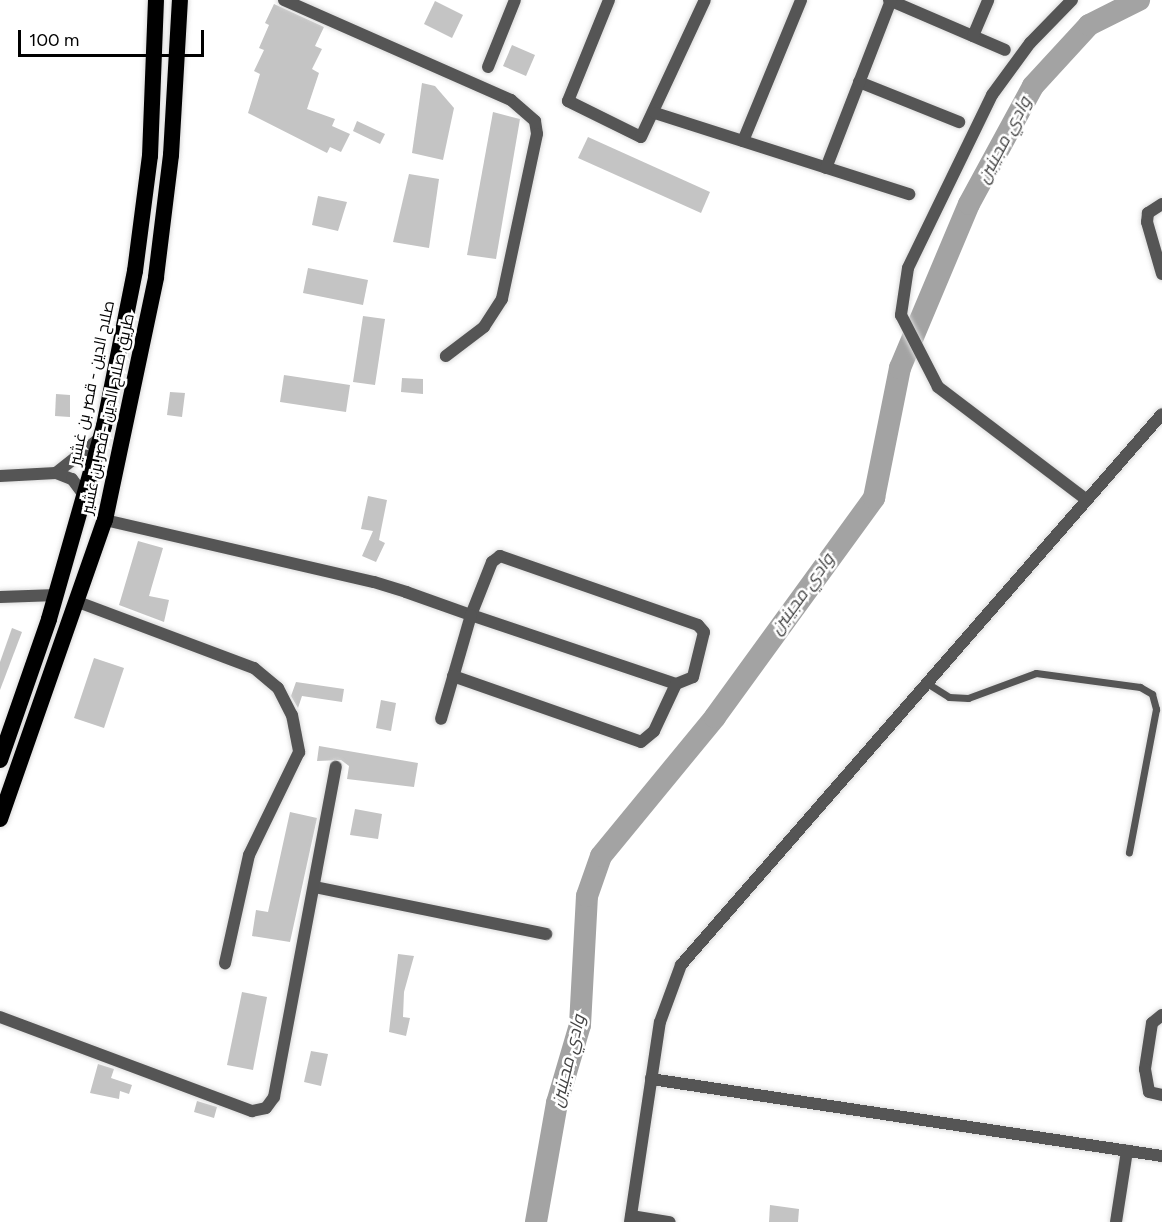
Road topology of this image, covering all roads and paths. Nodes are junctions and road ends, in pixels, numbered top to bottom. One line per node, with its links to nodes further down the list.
1 (156, 0): 24 (highway, صلاح الدين - قصر بن غشير)
2 (180, 0): 29 (highway, طريق صلاح الدين -قصر بن غشير)
3 (284, 0): 22 (street)
4 (515, 0): 13 (street)
5 (609, 0): 15 (street)
6 (705, 0): 15 (street)
7 (801, 0): 17 (street)
8 (890, 0): 11 (street); 14 (street)
9 (988, 0): 11 (street)
10 (1072, 0): 28 (street)
11 (973, 36): 12 (street)
12 (1005, 50)
13 (488, 67)
14 (859, 82): 16 (street); 18 (street)
15 (655, 113): 17 (street)
16 (959, 122)
17 (742, 141): 18 (street)
18 (826, 168): 19 (street)
19 (909, 194)
20 (1162, 204): 21 (street)
21 (1162, 274)
22 (446, 356)
23 (1162, 414): 28 (street)
24 (101, 437): 25 (street); 27 (highway, صلاح الدين - قصر بن غشير)
25 (56, 473): 26 (street); 27 (street)
26 (0, 476)
27 (85, 496): 30 (highway, صلاح الدين - قصر بن غشير)
28 (1083, 498): 36 (street)
29 (105, 520): 32 (highway, طريق صلاح الدين -قصر بن غشير); 33 (street)
30 (57, 595): 31 (street); 38 (highway, صلاح الدين - قصر بن غشير)
31 (0, 597)
32 (78, 602): 40 (highway, طريق صلاح الدين -قصر بن غشير); 44 (street)
33 (471, 615): 34 (street); 35 (street); 35 (street)
34 (453, 676): 35 (street); 37 (street)
35 (676, 684)
36 (930, 685): 41 (lane); 47 (street)
37 (441, 719)
38 (0, 760)
39 (336, 767): 42 (street)
40 (0, 819)
41 (1129, 852)
42 (315, 887): 43 (street); 46 (street)
43 (546, 934)
44 (225, 963)
45 (1162, 1015): 48 (street)
46 (0, 1017)
47 (651, 1079): 49 (street); 51 (street)
48 (1162, 1095)
49 (1127, 1151): 50 (street); 53 (street)
50 (1162, 1156)
51 (631, 1219): 52 (street)
52 (670, 1222)
53 (1116, 1222)

